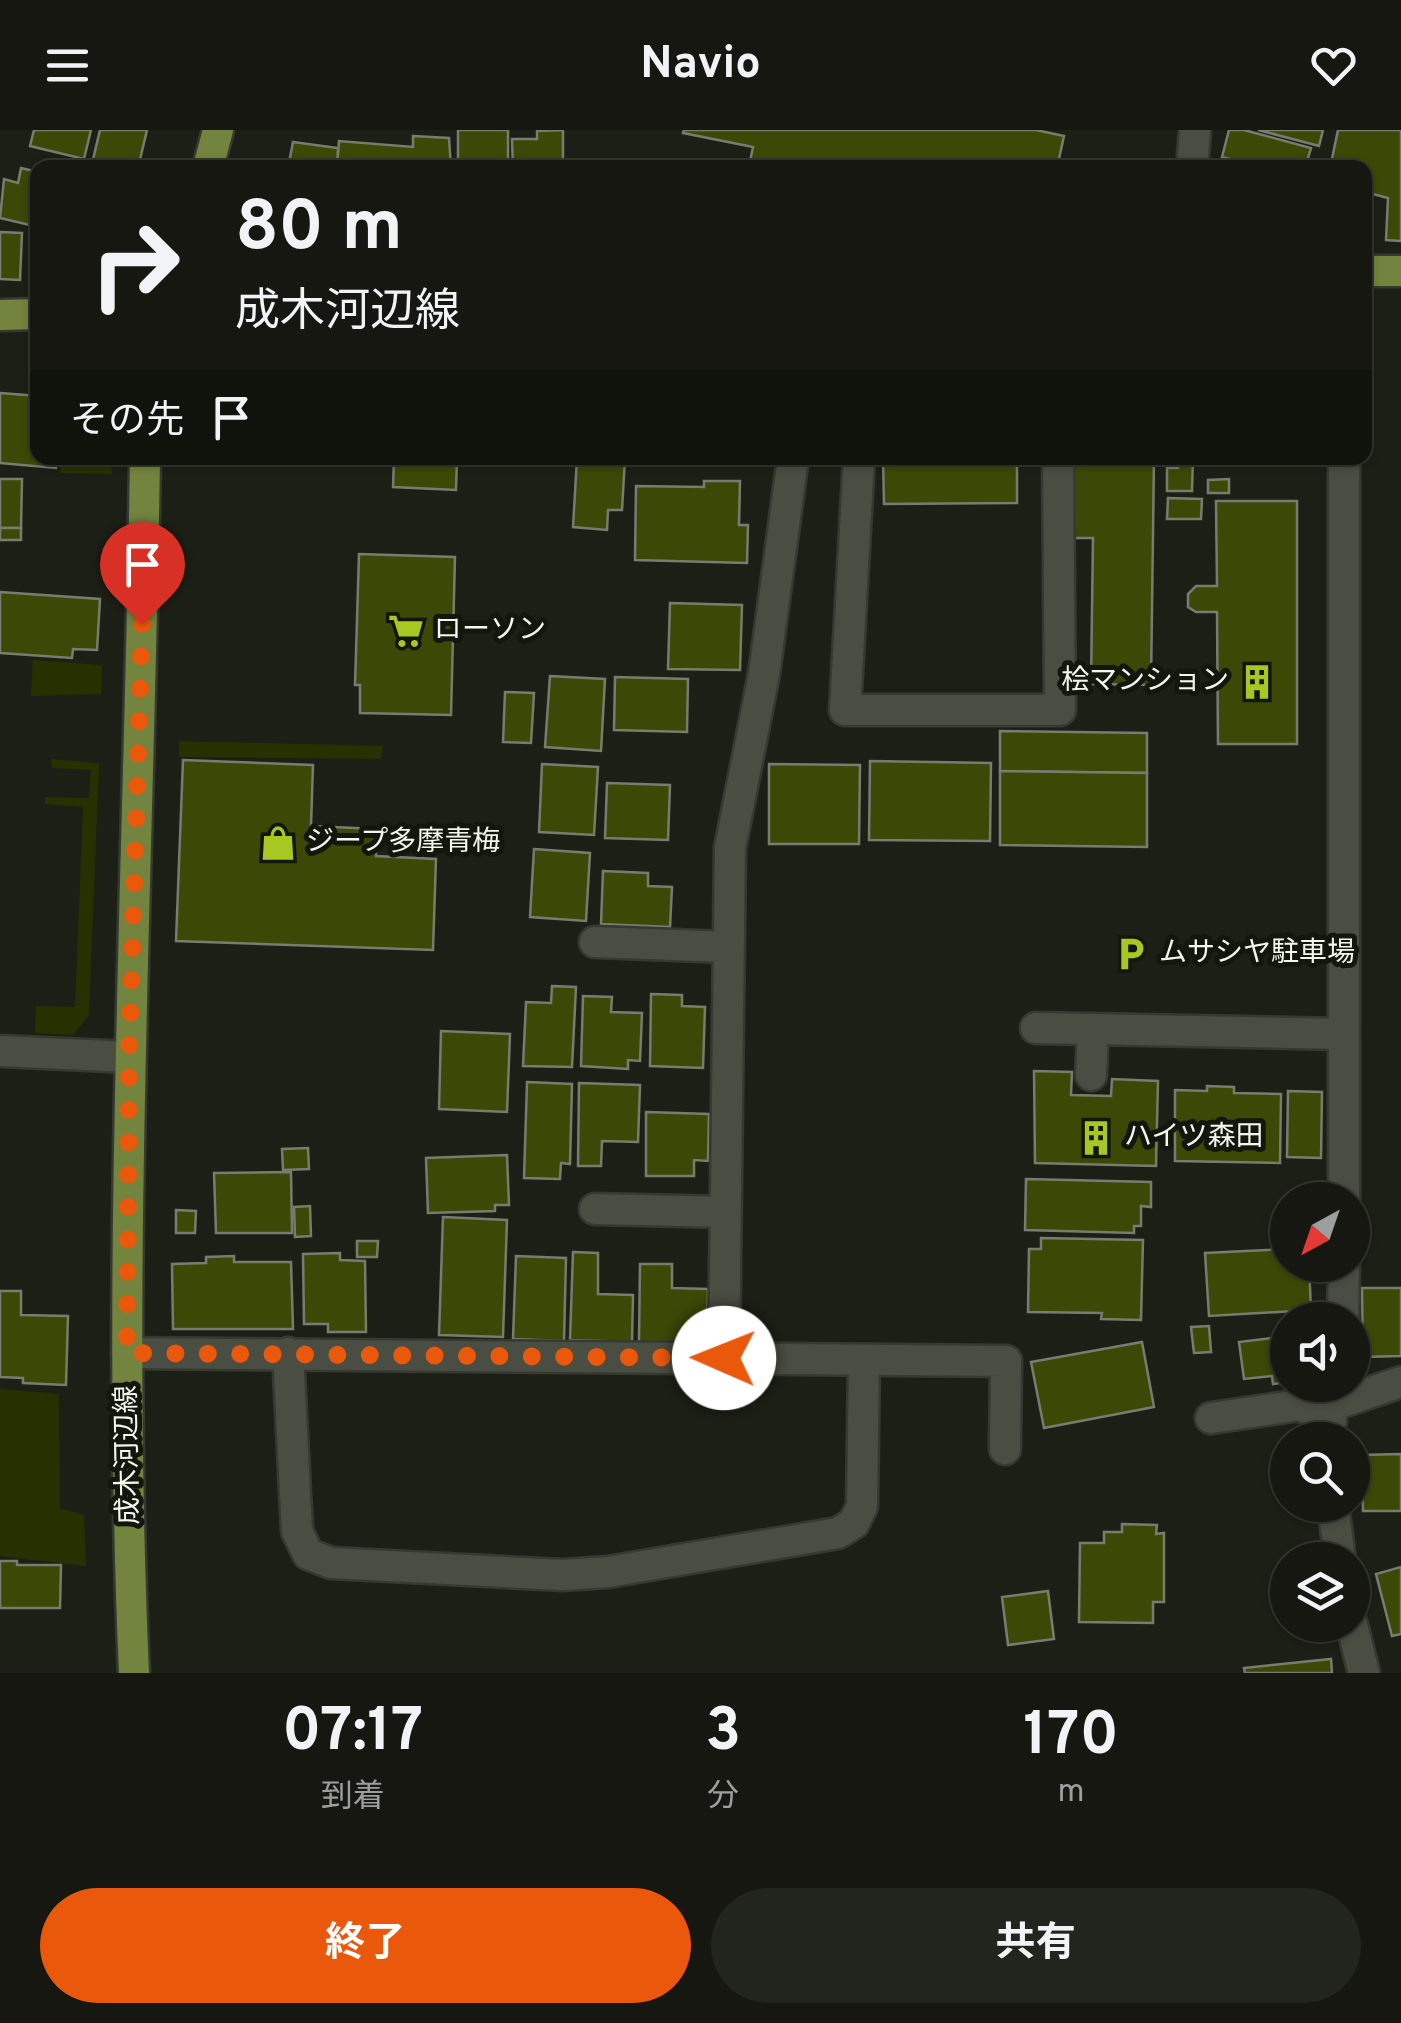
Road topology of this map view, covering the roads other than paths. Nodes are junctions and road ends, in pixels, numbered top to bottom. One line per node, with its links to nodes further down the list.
1 (218, 130): 3 (main road)
2 (1195, 130): 4 (street)
3 (210, 160)
4 (1193, 160)
5 (1372, 270): 6 (main road)
6 (1401, 271)
7 (30, 314): 8 (main road)
8 (0, 315)
9 (145, 465): 20 (main road, 成木河辺線)
10 (792, 465): 15 (street)
11 (859, 465): 12 (street)
12 (1058, 465)
13 (1344, 465): 18 (street)
14 (595, 942): 15 (street)
15 (728, 947): 24 (street)
16 (1036, 1028): 17 (street)
17 (1092, 1030): 18 (street); 21 (street)
18 (1344, 1034): 22 (street)
19 (0, 1051): 20 (street)
20 (129, 1057): 25 (main road, 成木河辺線)
21 (1091, 1075)
22 (1344, 1182)
23 (594, 1210): 24 (street)
24 (726, 1212): 27 (street)
25 (127, 1353): 26 (street); 34 (main road, 成木河辺線)
26 (288, 1353): 27 (street); 28 (street)
27 (724, 1358): 28 (street)
28 (864, 1360): 32 (street)
29 (1401, 1382): 30 (street)
30 (1337, 1412): 31 (street)
31 (1211, 1418)
32 (1005, 1449)
33 (1356, 1642): 35 (street)
34 (134, 1673)
35 (1364, 1673)

